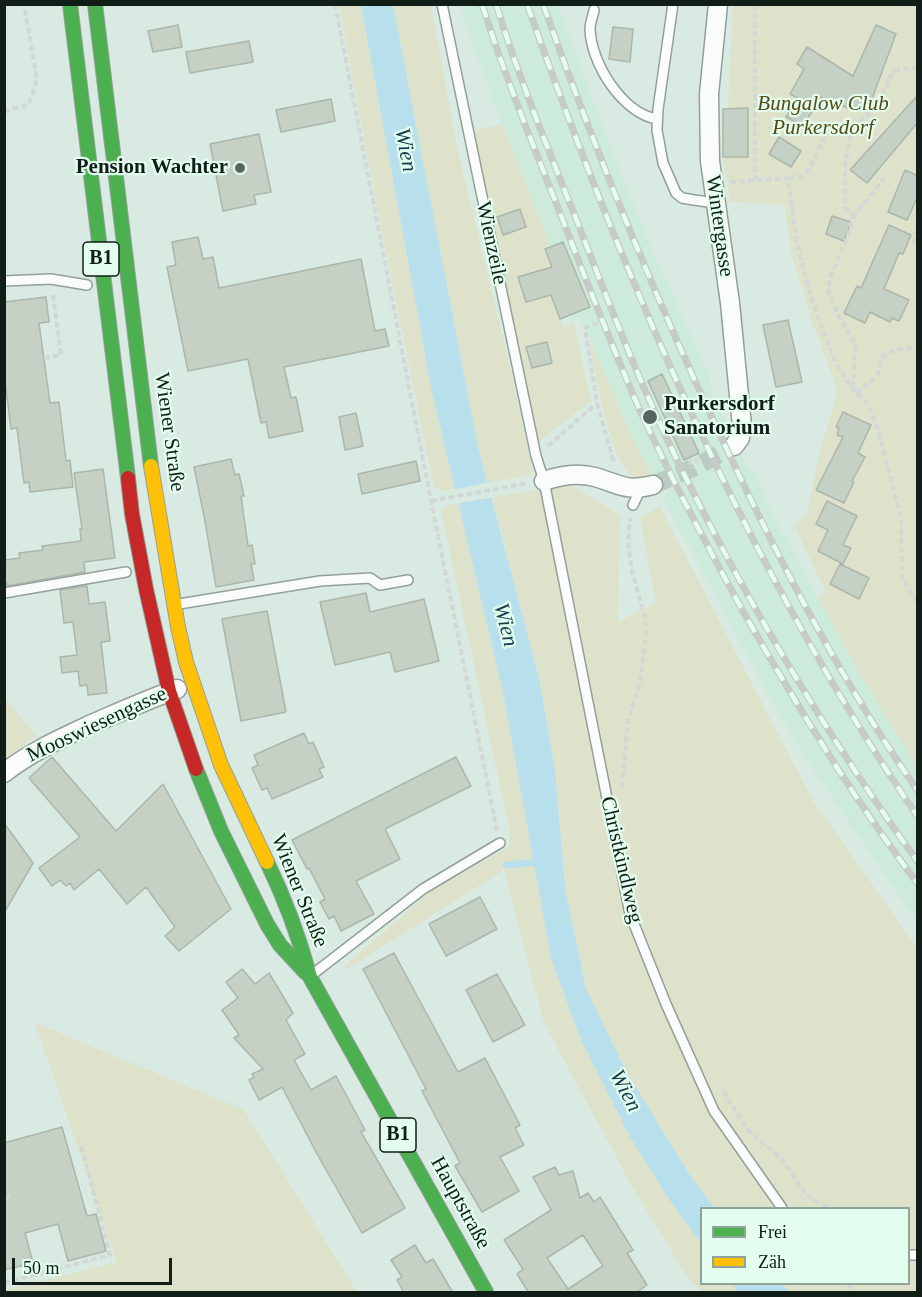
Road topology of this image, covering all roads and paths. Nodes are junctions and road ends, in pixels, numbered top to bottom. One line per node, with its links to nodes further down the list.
1 (24, 4): 11 (path)
2 (70, 4): 44 (main road, Wiener Straße / B1)
3 (95, 4): 43 (main road, Wiener Straße / B1)
4 (335, 4): 37 (path)
5 (442, 4): 30 (lane, Wienzeile)
6 (673, 4): 12 (lane)
7 (718, 4): 17 (street, Wintergasse)
8 (755, 4): 16 (path)
9 (594, 10): 12 (lane)
10 (918, 68): 13 (path)
11 (4, 112)
12 (657, 119): 17 (lane)
13 (850, 124): 14 (path); 18 (path)
14 (788, 178): 16 (path); 27 (path)
15 (884, 179): 18 (path)
16 (755, 180): 17 (path)
17 (714, 193): 29 (street, Wintergasse)
18 (853, 217): 27 (path)
19 (918, 222): 20 (path)
20 (914, 244)
21 (51, 279): 22 (lane); 23 (lane); 26 (path)
22 (4, 281)
23 (87, 285)
24 (598, 323): 28 (path)
25 (918, 348): 27 (path)
26 (44, 358)
27 (854, 392): 42 (path)
28 (597, 403): 30 (path); 36 (path)
29 (734, 446)
30 (536, 456): 35 (lane, Wienzeile)
31 (695, 458): 33 (path)
32 (689, 459): 34 (path)
33 (699, 465)
34 (693, 468)
35 (542, 481): 36 (street); 37 (path); 55 (lane, Christkindlweg)
36 (640, 487): 38 (lane)
37 (431, 501): 49 (path)
38 (633, 505): 48 (path)
39 (126, 572): 41 (lane)
40 (408, 580): 43 (lane)
41 (4, 592)
42 (918, 604)
43 (174, 605): 44 (lane); 45 (main road, Wiener Straße / B1)
44 (150, 609): 46 (main road, Wiener Straße / B1)
45 (193, 684): 46 (street, Mooswiesengasse); 50 (main road, Wiener Straße / B1)
46 (169, 692): 47 (street, Mooswiesengasse); 50 (main road, Wiener Straße / B1)
47 (4, 773)
48 (622, 791)
49 (500, 843): 50 (lane)
50 (310, 977): 58 (main road, Hauptstraße / B1)
51 (723, 1090): 56 (path)
52 (81, 1145): 57 (path)
53 (12, 1196): 54 (path)
54 (4, 1198)
55 (781, 1207)
56 (825, 1207)
57 (4, 1283)
58 (486, 1293)

